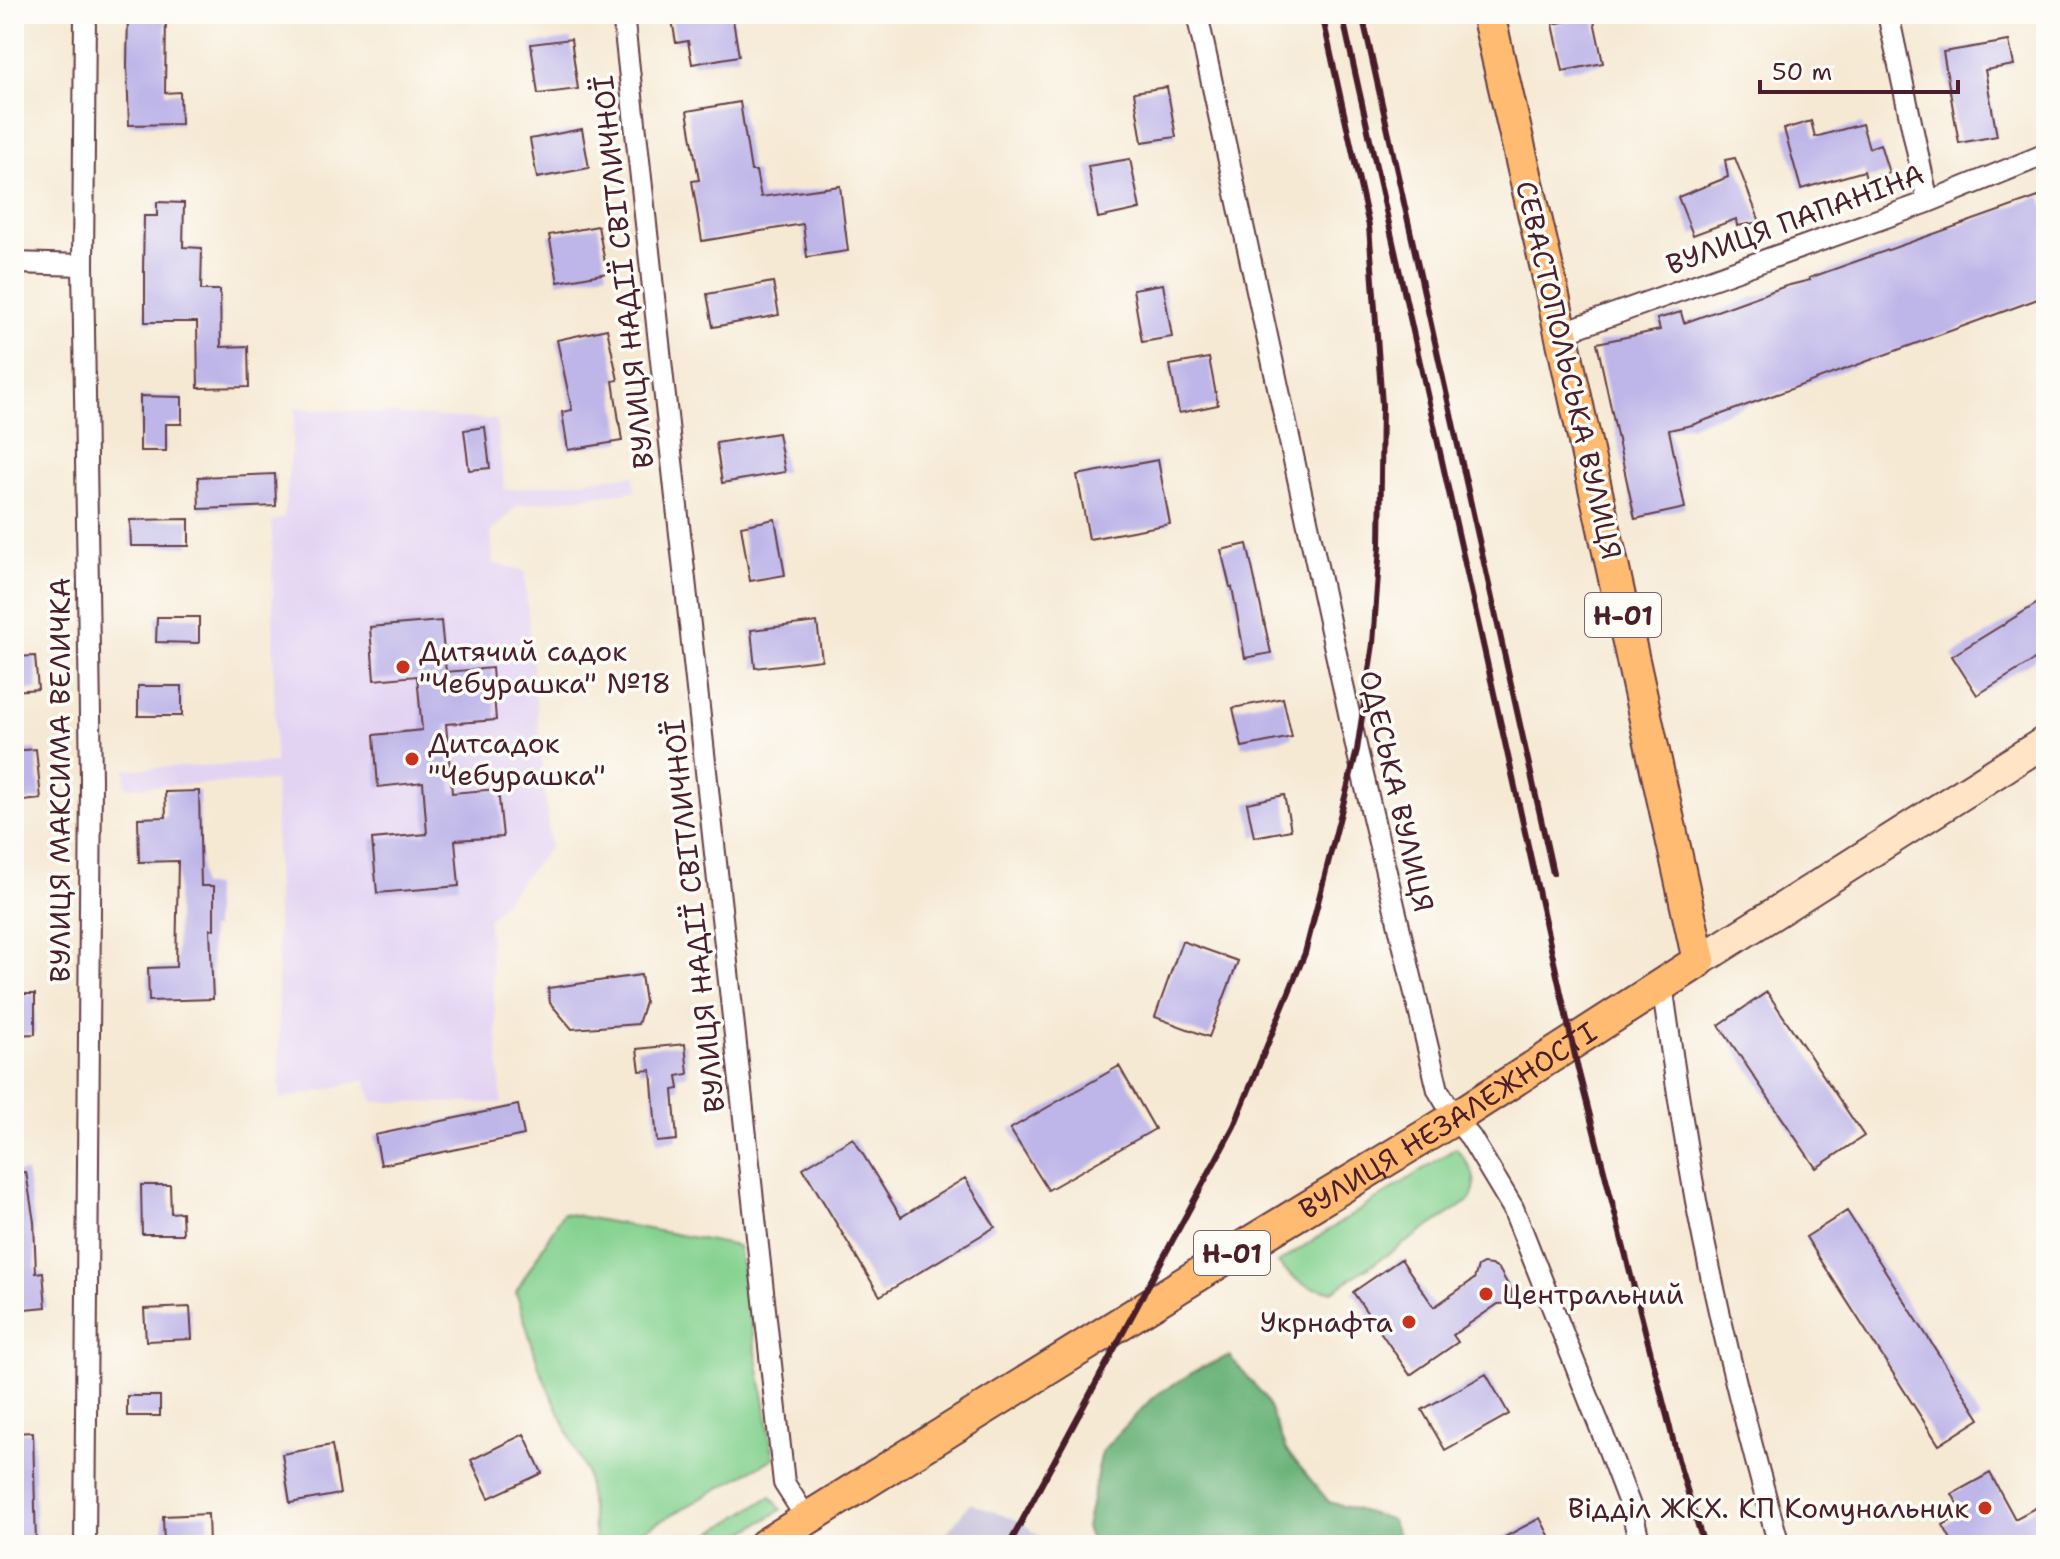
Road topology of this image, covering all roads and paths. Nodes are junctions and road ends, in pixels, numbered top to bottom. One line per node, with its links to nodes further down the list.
1 (85, 14): 9 (street, ВУЛИЦЯ МАКСИМА ВЕЛИЧКА)
2 (623, 14): 15 (street, ВУЛИЦЯ НАДІЇ СВІТЛИЧНОЇ)
3 (1197, 14): 14 (street, ОДЕСЬКА ВУЛИЦЯ)
4 (1488, 14): 10 (main road, СЕВАСТОПОЛЬСЬКА ВУЛИЦЯ / Н-01)
5 (1888, 14): 7 (street)
6 (2046, 154): 7 (street, ВУЛИЦЯ ПАПАНІНА)
7 (1928, 202): 10 (street, ВУЛИЦЯ ПАПАНІНА)
8 (14, 263): 9 (street)
9 (83, 265): 16 (street, ВУЛИЦЯ МАКСИМА ВЕЛИЧКА)
10 (1561, 333): 12 (main road, СЕВАСТОПОЛЬСЬКА ВУЛИЦЯ / Н-01)
11 (2046, 741): 12 (main road, ВУЛИЦЯ НЕЗАЛЕЖНОСТІ)
12 (1699, 961): 13 (main road, ВУЛИЦЯ НЕЗАЛЕЖНОСТІ / Н-01)
13 (1662, 984): 14 (main road, ВУЛИЦЯ НЕЗАЛЕЖНОСТІ / Н-01); 19 (street)
14 (1455, 1118): 15 (main road, ВУЛИЦЯ НЕЗАЛЕЖНОСТІ / Н-01); 18 (street, ОДЕСЬКА ВУЛИЦЯ)
15 (807, 1519): 17 (main road, ВУЛИЦЯ НЕЗАЛЕЖНОСТІ / Н-01)
16 (85, 1545)
17 (765, 1545)
18 (1640, 1545)
19 (1779, 1545)

